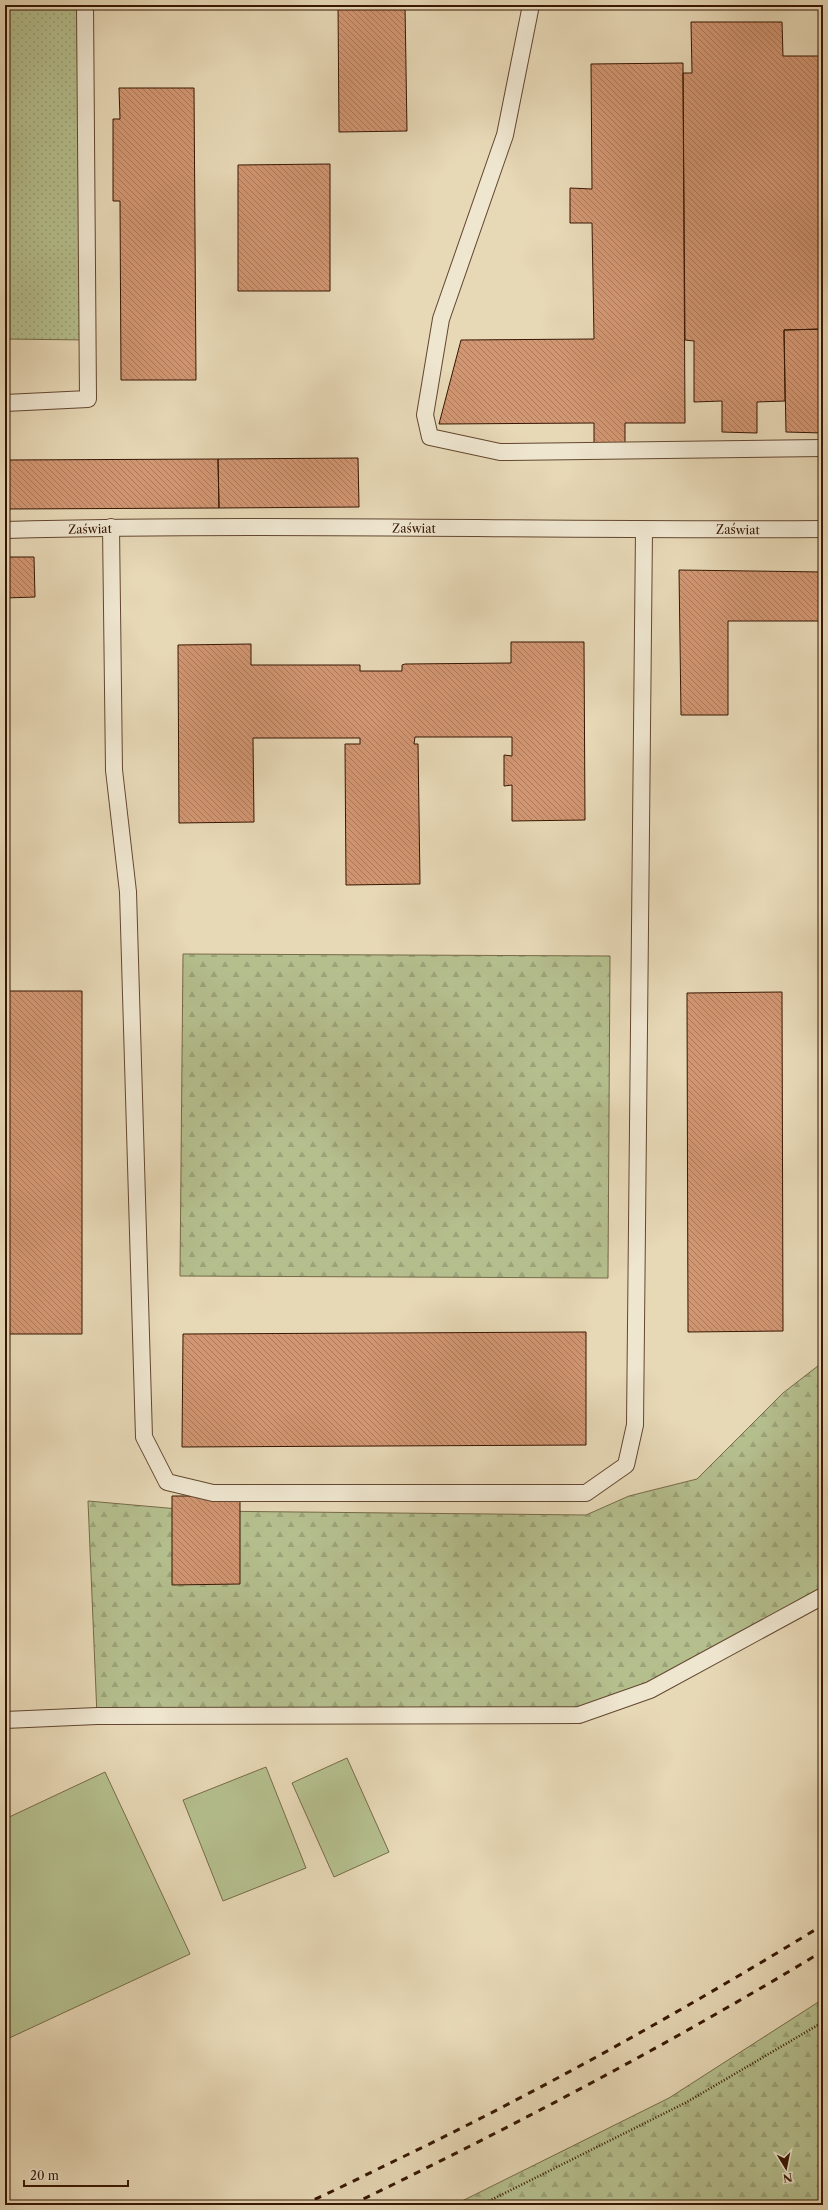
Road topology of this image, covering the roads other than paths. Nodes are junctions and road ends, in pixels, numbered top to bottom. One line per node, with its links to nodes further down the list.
1 (84, 5): 3 (lane)
2 (531, 5): 4 (lane)
3 (5, 403)
4 (823, 448)
5 (111, 527): 7 (lane, Zaświat); 8 (lane, Zaświat); 8 (lane)
6 (823, 528): 8 (lane, Zaświat)
7 (5, 530)
8 (644, 530)
9 (823, 1596): 10 (lane)
10 (5, 1720)

